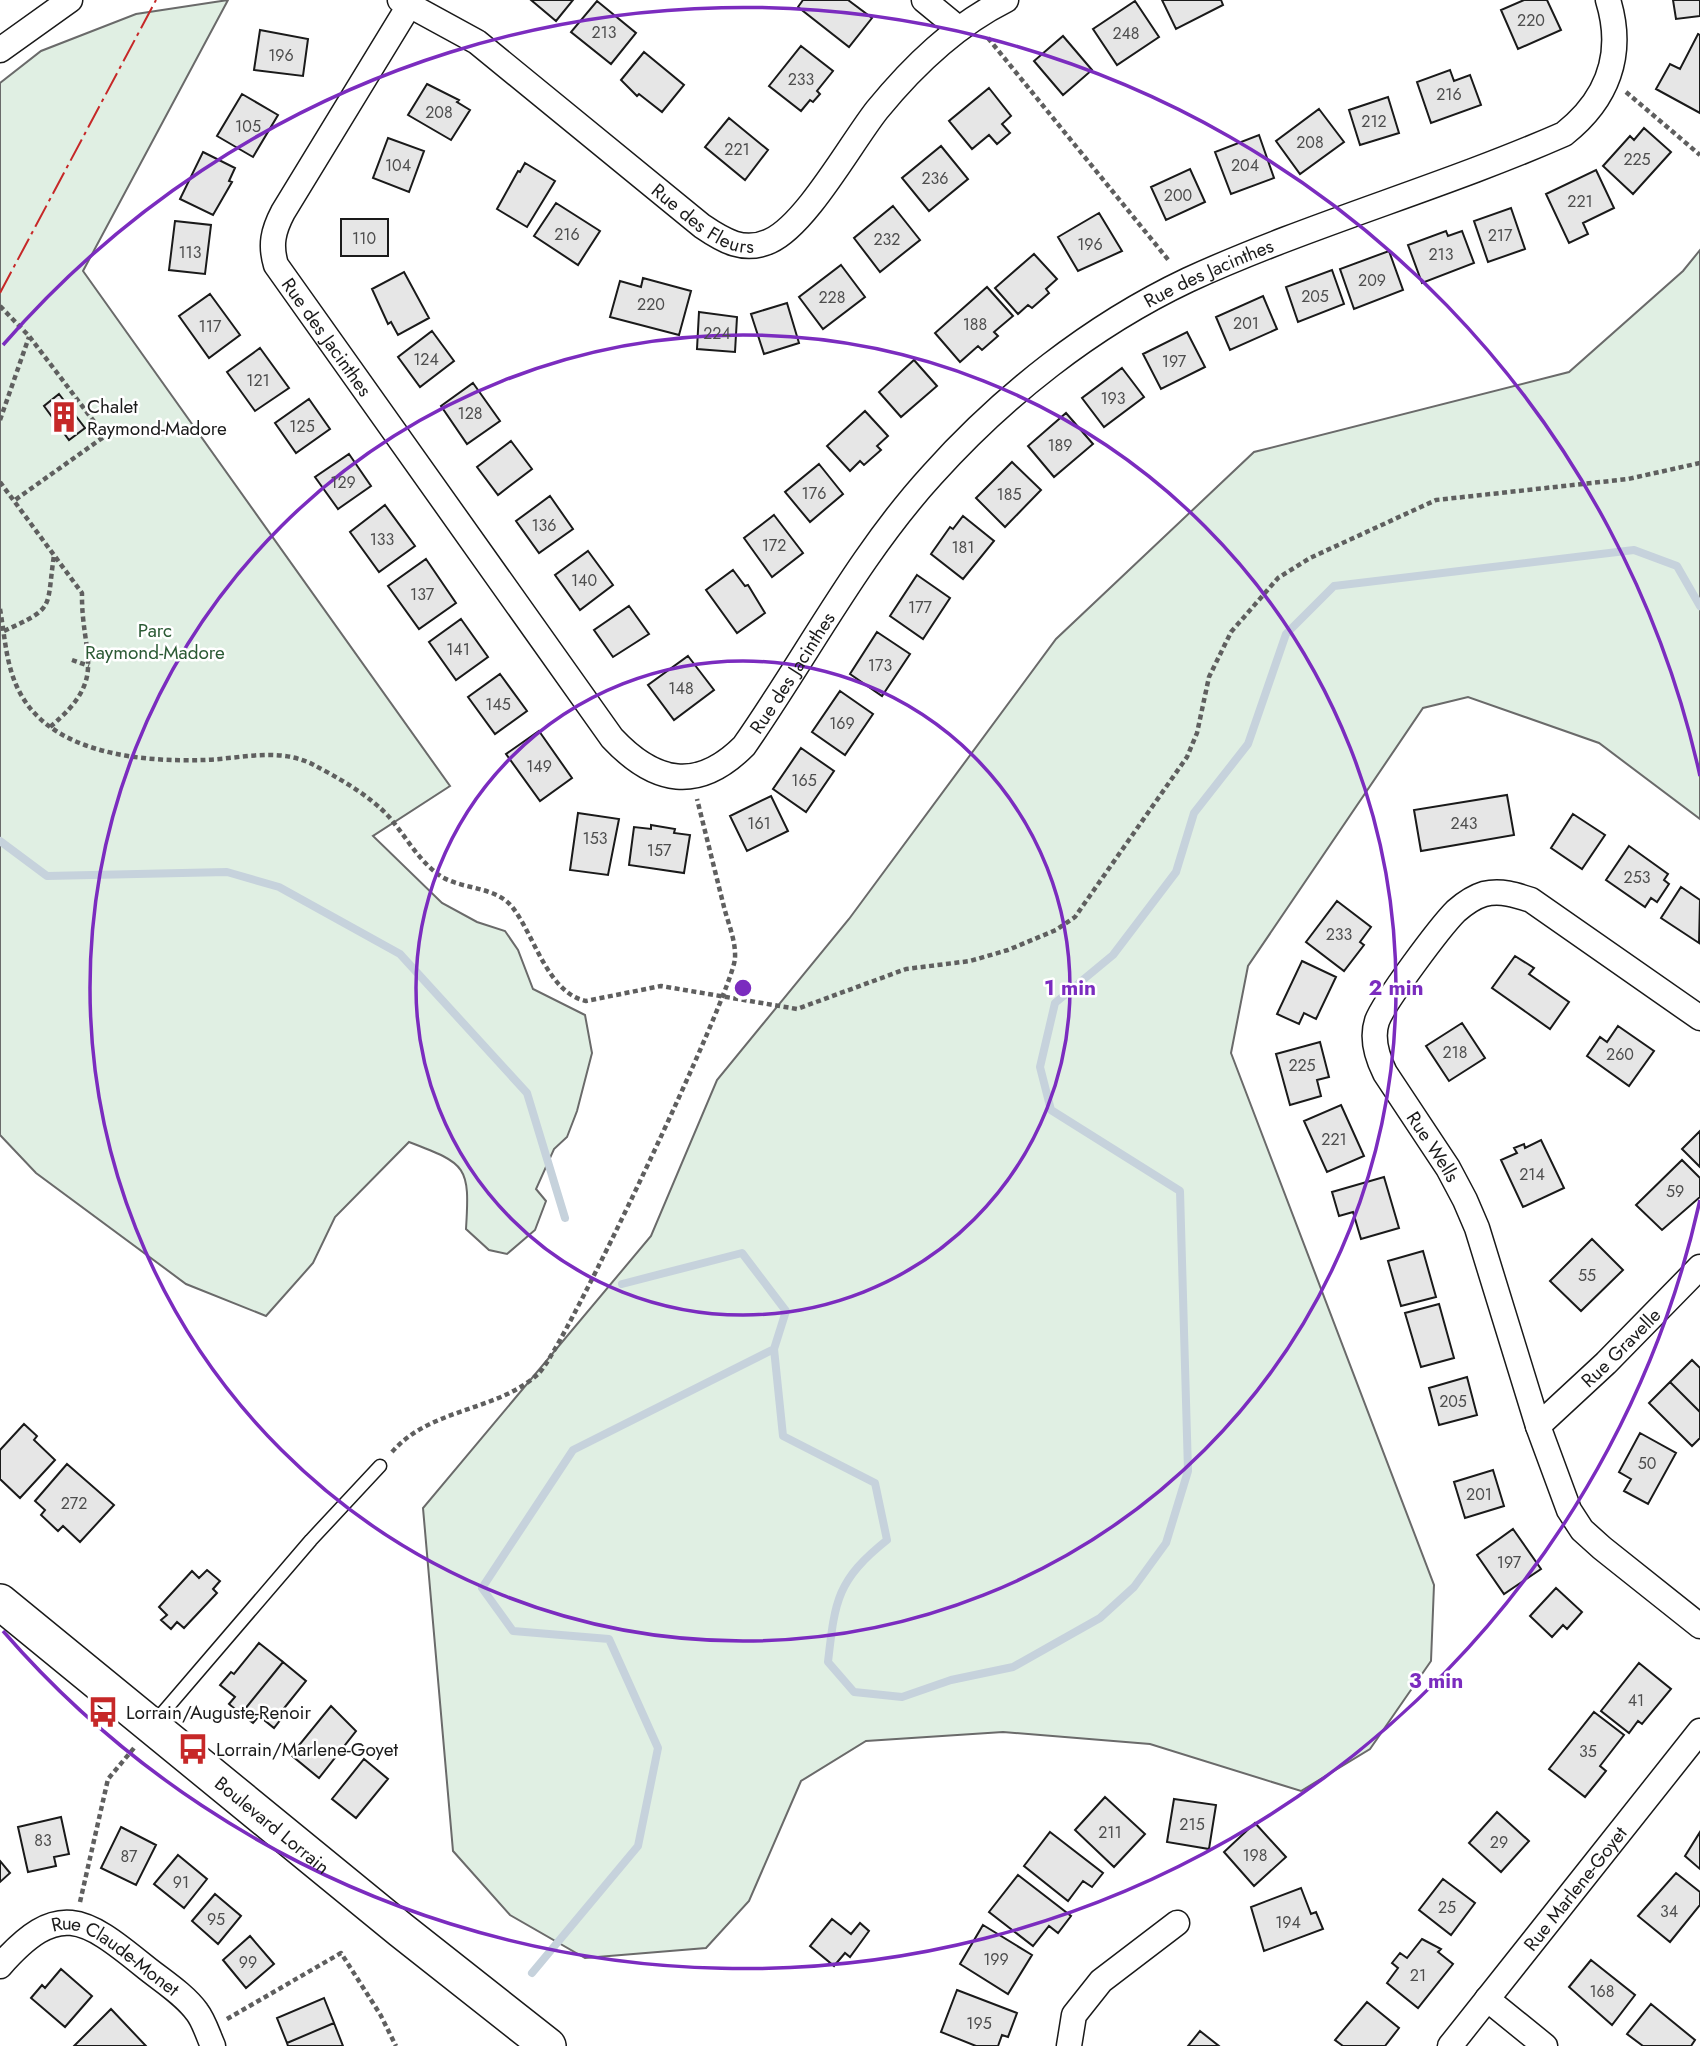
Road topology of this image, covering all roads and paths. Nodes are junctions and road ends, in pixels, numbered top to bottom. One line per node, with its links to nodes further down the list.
1 (70, 0): 7 (street)
2 (924, 0): 6 (street)
3 (1006, 0): 6 (street, Rue des Fleurs)
4 (1608, 0): 8 (street, Rue des Jacinthes)
5 (405, 2): 6 (street, Rue des Fleurs); 23 (street, Rue des Jacinthes)
6 (965, 23): 10 (path)
7 (0, 50)
8 (1610, 78): 9 (path); 10 (street, Rue des Jacinthes)
9 (1700, 155)
10 (1186, 281): 23 (street, Rue des Jacinthes)
11 (0, 306): 12 (path)
12 (29, 336): 13 (path); 16 (path)
13 (0, 420)
14 (1700, 463): 24 (path)
15 (0, 482): 16 (path)
16 (15, 500): 17 (path)
17 (54, 554): 19 (path); 21 (path)
18 (0, 610): 19 (path)
19 (4, 631): 22 (path)
20 (72, 660): 21 (path)
21 (89, 666): 22 (path)
22 (50, 727): 24 (path)
23 (691, 776): 24 (path)
24 (723, 997): 28 (path)
25 (1700, 1018): 27 (street, Rue Wells)
26 (1700, 1267): 27 (street, Rue Gravelle)
27 (1538, 1426): 30 (street, Rue Wells)
28 (380, 1466): 31 (lane)
29 (0, 1602): 31 (main road, Boulevard Lorrain)
30 (1700, 1626)
31 (151, 1726): 33 (path); 39 (main road, Boulevard Lorrain)
32 (1700, 1731): 36 (street, Rue Marlene-Goyet)
33 (76, 1923): 35 (street, Rue Claude-Monet); 37 (street, Rue Claude-Monet)
34 (1177, 1923): 40 (street)
35 (0, 1966)
36 (1487, 1999): 41 (street, Rue Marlene-Goyet); 42 (street)
37 (210, 2038): 38 (path)
38 (396, 2046)
39 (548, 2046)
40 (1069, 2046)
41 (1450, 2046)
42 (1545, 2046)

